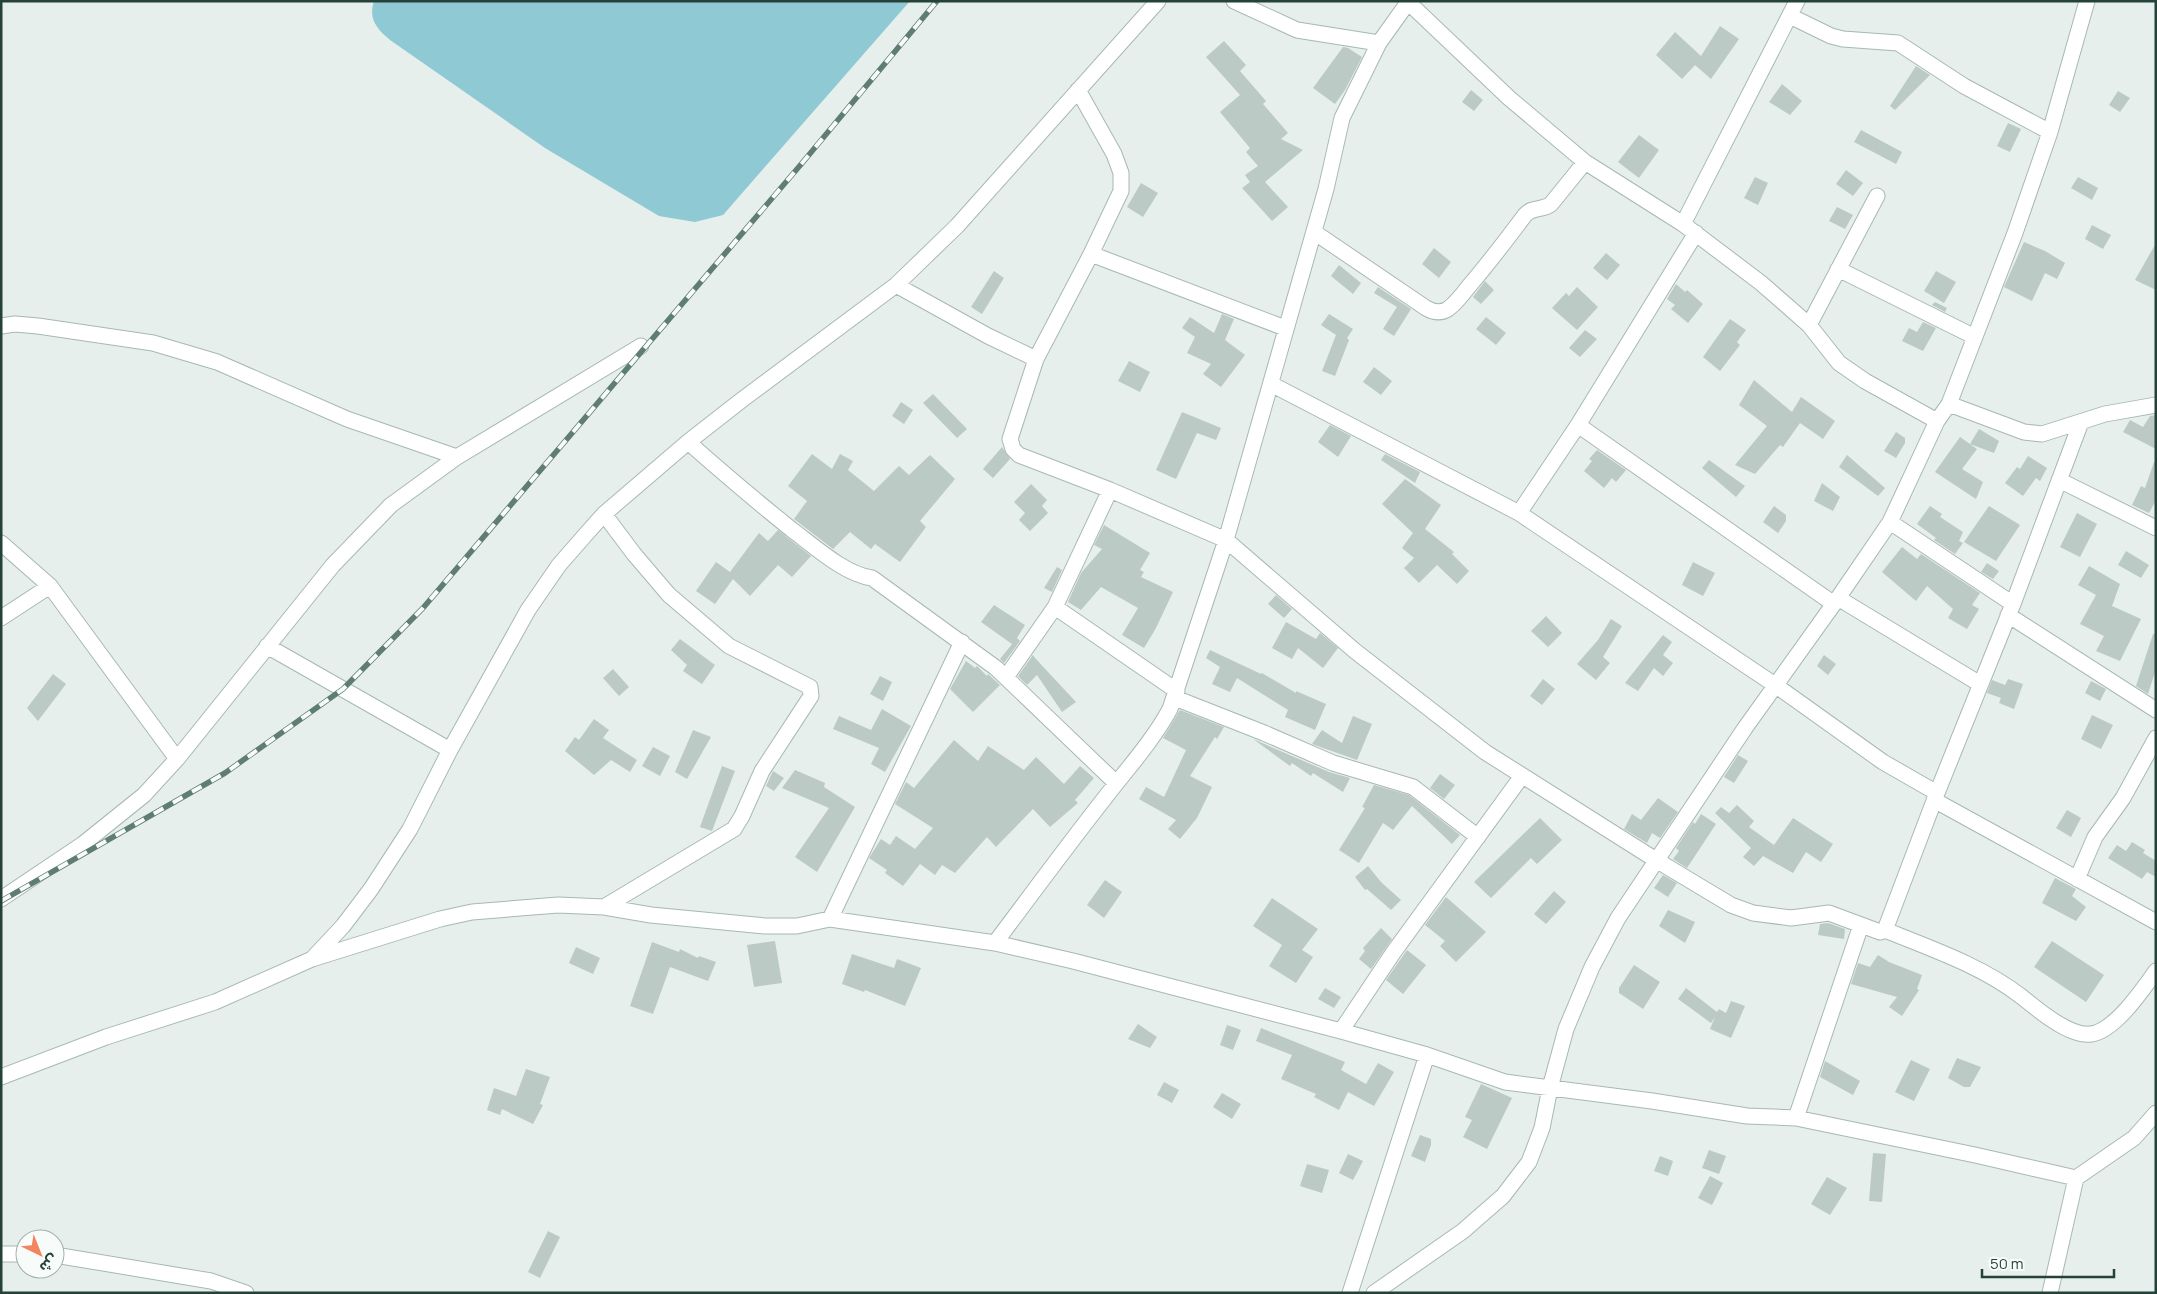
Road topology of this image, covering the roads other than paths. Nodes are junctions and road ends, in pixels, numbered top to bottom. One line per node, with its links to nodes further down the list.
1 (1158, 1): 8 (street)
2 (1234, 1): 7 (street)
3 (1408, 1): 7 (street); 10 (street)
4 (1797, 1): 6 (street)
5 (2087, 1): 9 (street)
6 (1790, 16): 9 (street); 12 (street)
7 (1379, 43): 13 (street)
8 (1078, 90): 15 (street); 17 (street)
9 (2050, 132): 21 (street)
10 (1585, 162): 12 (street); 13 (street)
11 (1877, 196): 16 (street)
12 (1683, 224): 14 (street)
13 (1314, 232): 20 (street)
14 (1696, 233): 19 (street); 29 (street)
15 (1091, 254): 20 (street); 23 (street)
16 (1838, 269): 19 (street); 21 (street)
17 (896, 285): 23 (street); 30 (street)
18 (1, 326): 31 (street)
19 (1809, 326): 27 (street)
20 (1285, 328): 24 (street)
21 (1975, 337): 25 (street)
22 (641, 346): 31 (street)
23 (1036, 359): 33 (street)
24 (1271, 384): 34 (street); 38 (street)
25 (1949, 404): 27 (street); 28 (street)
26 (2156, 406): 28 (street)
27 (1937, 421): 36 (street)
28 (2081, 422): 32 (street)
29 (1578, 425): 34 (street); 41 (street)
30 (688, 442): 35 (street); 45 (street)
31 (457, 457): 46 (street)
32 (2059, 480): 37 (street); 43 (street)
33 (1110, 490): 38 (street); 42 (street)
34 (1520, 513): 49 (street)
35 (604, 514): 53 (street); 62 (street)
36 (1890, 522): 41 (street); 43 (street)
37 (2156, 528)
38 (1226, 540): 50 (street); 55 (street)
39 (1, 543): 40 (street)
40 (50, 586): 44 (street); 54 (street)
41 (1836, 601): 48 (street); 49 (street)
42 (1055, 607): 47 (street); 50 (street)
43 (2011, 610): 48 (street); 51 (street)
44 (1, 618)
45 (962, 642): 47 (street); 63 (street)
46 (266, 646): 53 (street); 54 (street)
47 (1006, 677): 56 (street)
48 (1980, 684): 57 (street)
49 (1775, 685): 57 (street); 59 (street)
50 (1176, 694): 56 (street); 58 (street)
51 (2156, 710)
52 (2156, 738): 60 (street)
53 (450, 750): 68 (street)
54 (177, 759): 61 (street)
55 (1522, 776): 58 (street); 59 (street)
56 (1116, 783): 67 (street)
57 (1936, 796): 60 (street); 66 (street)
58 (1478, 838): 70 (street)
59 (1656, 860): 65 (street); 73 (street)
60 (2077, 879): 64 (street)
61 (1, 899)
62 (604, 907): 63 (street); 68 (street)
63 (830, 919): 67 (street)
64 (2156, 922)
65 (1861, 925): 66 (street); 75 (street)
66 (1886, 930): 69 (street)
67 (995, 943): 70 (street)
68 (312, 959): 72 (street)
69 (2156, 971)
70 (1341, 1031): 71 (street)
71 (1427, 1054): 73 (street); 81 (street)
72 (1, 1077)
73 (1550, 1088): 75 (street); 82 (street)
74 (2156, 1113): 76 (street)
75 (1796, 1118): 76 (street)
76 (2076, 1178): 83 (street)
77 (1, 1254): 78 (street)
78 (15, 1254)
79 (65, 1257): 80 (street)
80 (246, 1293)
81 (1350, 1293)
82 (1374, 1293)
83 (2050, 1293)

